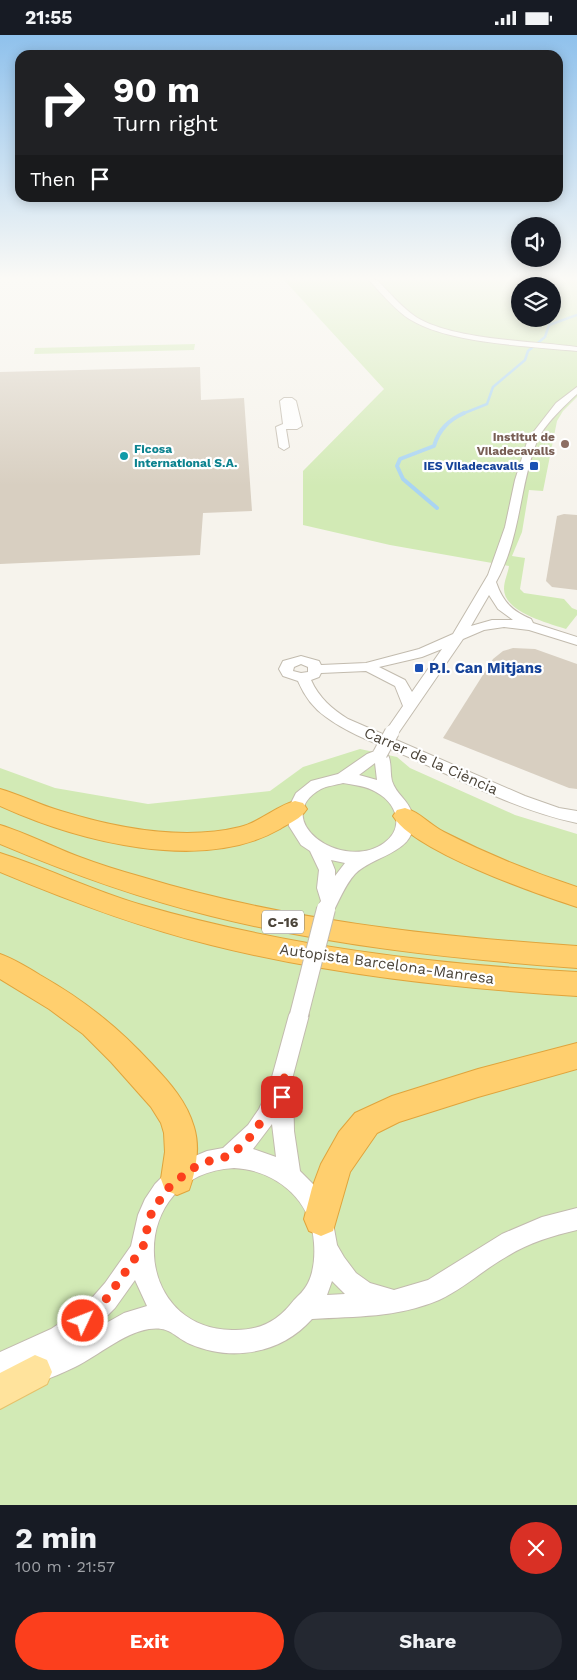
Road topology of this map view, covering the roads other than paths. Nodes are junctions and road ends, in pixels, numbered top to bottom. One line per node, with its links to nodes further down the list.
1 (577, 390): 4 (street)
2 (288, 426): 3 (street)
3 (284, 447)
4 (490, 581): 5 (street); 6 (street)
5 (540, 629): 6 (street); 7 (street)
6 (455, 639): 8 (street); 11 (street)
7 (577, 641)
8 (368, 667): 9 (street); 11 (street)
9 (316, 669): 10 (street); 10 (street)
10 (303, 678): 18 (street, Carrer de la Ciència)
11 (409, 705): 12 (street, bridge)
12 (380, 754): 13 (street); 14 (street)
13 (343, 778): 14 (street); 16 (street)
14 (387, 790): 17 (street)
15 (0, 797): 16 (highway)
16 (295, 809): 20 (street)
17 (405, 816): 21 (street); 23 (highway)
18 (577, 817)
19 (0, 834): 25 (highway, Autopista Barcelona-Manresa / C-16)
20 (317, 848): 21 (street); 24 (street)
21 (368, 855): 24 (street)
22 (0, 862): 27 (highway, Autopista Barcelona-Manresa / C-16)
23 (577, 897)
24 (328, 905): 29 (street, bridge)
25 (577, 957)
26 (0, 965): 32 (highway)
27 (577, 984)
28 (577, 1056): 34 (highway)
29 (285, 1072): 30 (street); 31 (street)
30 (230, 1156): 31 (street); 32 (street)
31 (290, 1173): 34 (street)
32 (177, 1179): 35 (street)
33 (577, 1219): 36 (street)
34 (323, 1231): 36 (street); 37 (street)
35 (143, 1247): 38 (street); 39 (street)
36 (407, 1298): 37 (street)
37 (303, 1308): 38 (street)
38 (168, 1317): 40 (street)
39 (0, 1365)
40 (35, 1372): 41 (street); 42 (main road)
41 (0, 1381)
42 (0, 1392)

